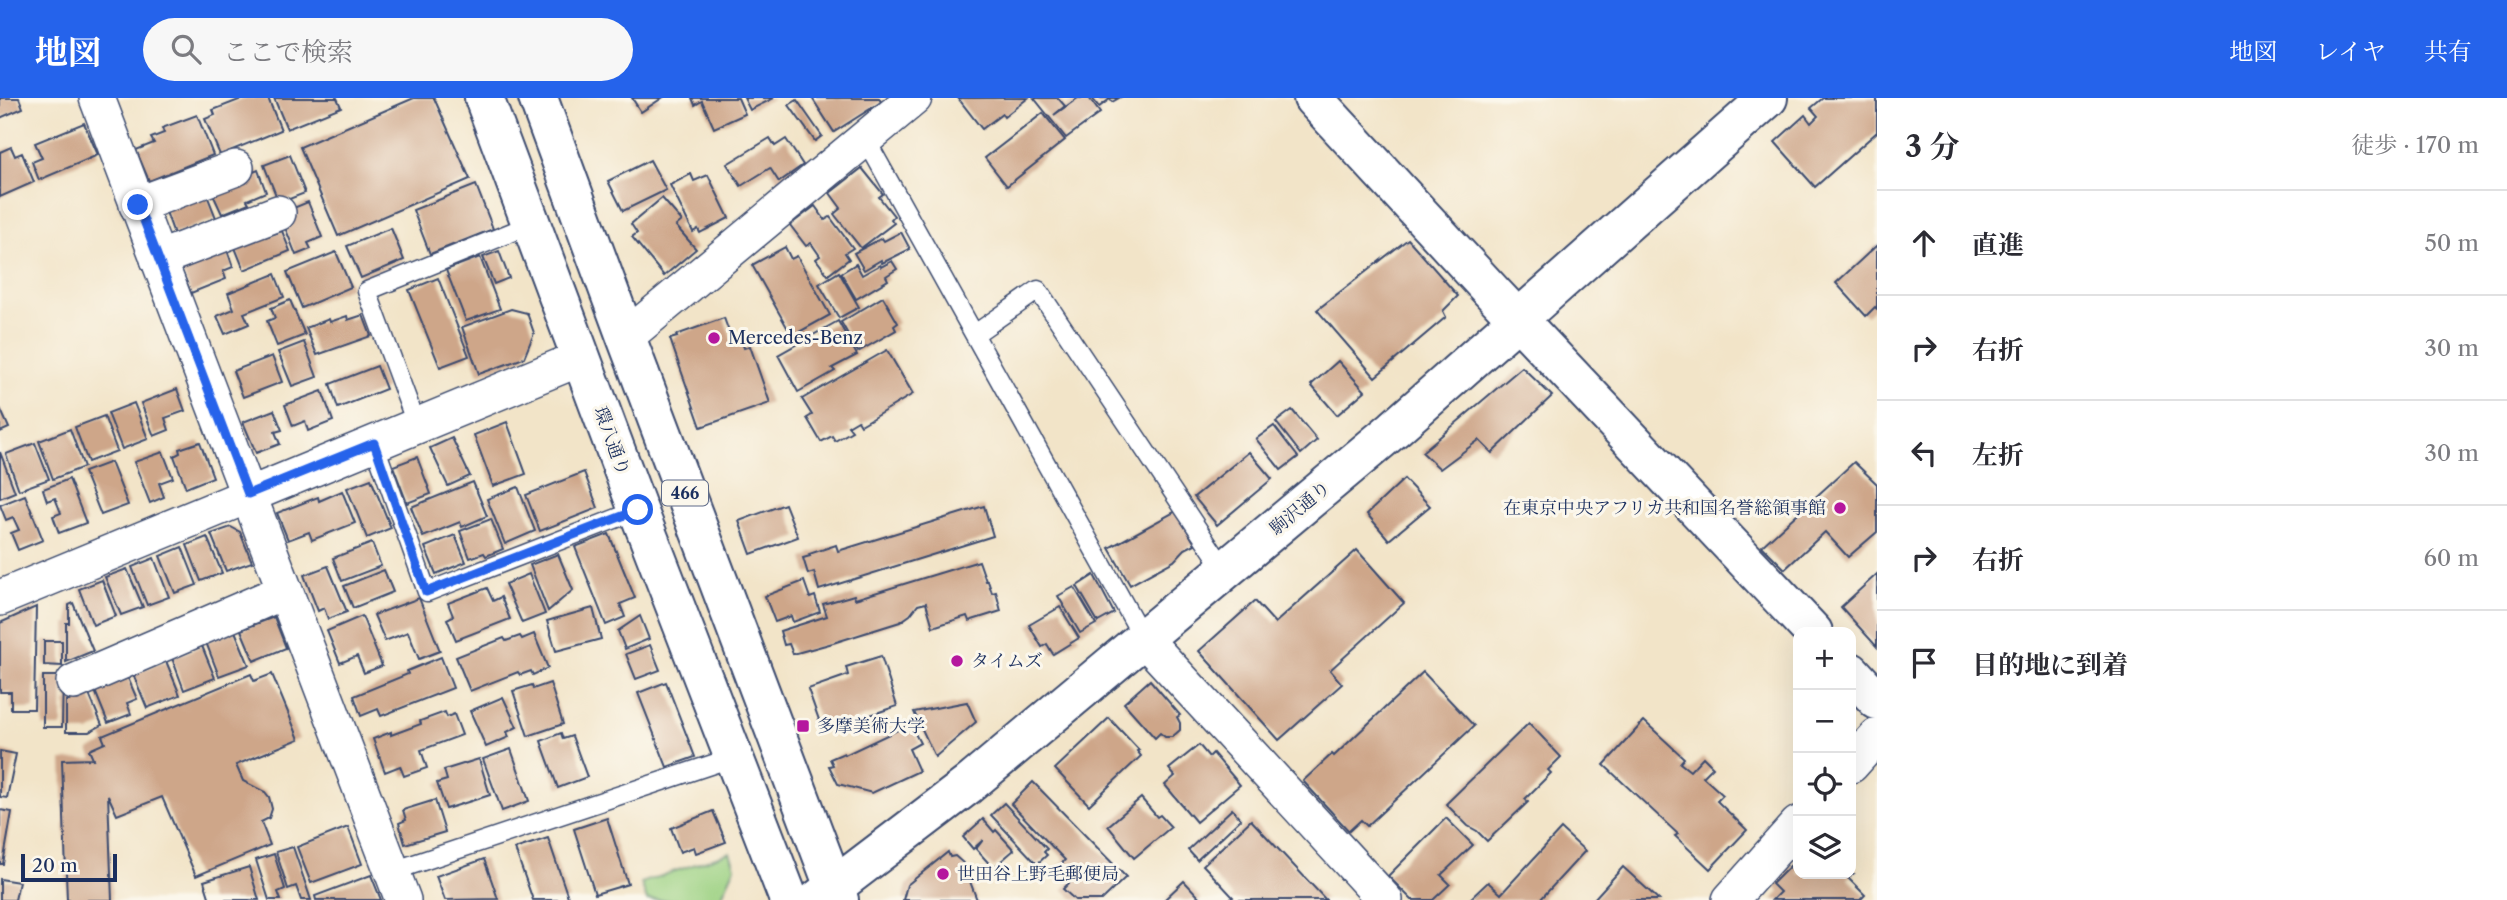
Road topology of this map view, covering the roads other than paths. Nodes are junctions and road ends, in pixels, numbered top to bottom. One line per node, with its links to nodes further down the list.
1 (97, 98): 9 (street)
2 (484, 98): 11 (main road, 環八通り / 466)
3 (914, 98): 7 (street)
4 (1313, 98): 13 (main road)
5 (1768, 98): 13 (main road, 駒沢通り)
6 (546, 105): 15 (main road, 466)
7 (865, 138): 14 (lane); 15 (street)
8 (236, 168): 9 (street)
9 (138, 205): 12 (street)
10 (278, 213): 12 (street)
11 (532, 224): 16 (main road, 環八通り / 466); 17 (lane)
12 (158, 259): 19 (street)
13 (1518, 319): 21 (main road, 駒沢通り); 24 (main road)
14 (975, 334): 21 (lane); 25 (lane)
15 (626, 337): 34 (main road, 466)
16 (582, 358): 17 (street); 20 (main road, 環八通り / 466)
17 (417, 426): 18 (street)
18 (374, 443): 19 (street); 20 (lane)
19 (248, 494): 22 (street); 23 (street)
20 (638, 510): 30 (main road, 環八通り / 466)
21 (1225, 570): 25 (main road, 駒沢通り)
22 (285, 592): 27 (street); 33 (street)
23 (0, 597)
24 (1808, 627)
25 (1143, 638): 34 (main road, 駒沢通り); 36 (street)
26 (1856, 677): 28 (main road)
27 (74, 682)
28 (1877, 700)
29 (1877, 736): 31 (street)
30 (734, 757): 33 (lane); 35 (main road, 環八通り / 466)
31 (1856, 759)
32 (1793, 830): 37 (street)
33 (398, 886)
34 (830, 896)
35 (789, 900)
36 (1385, 900)
37 (1730, 900)

